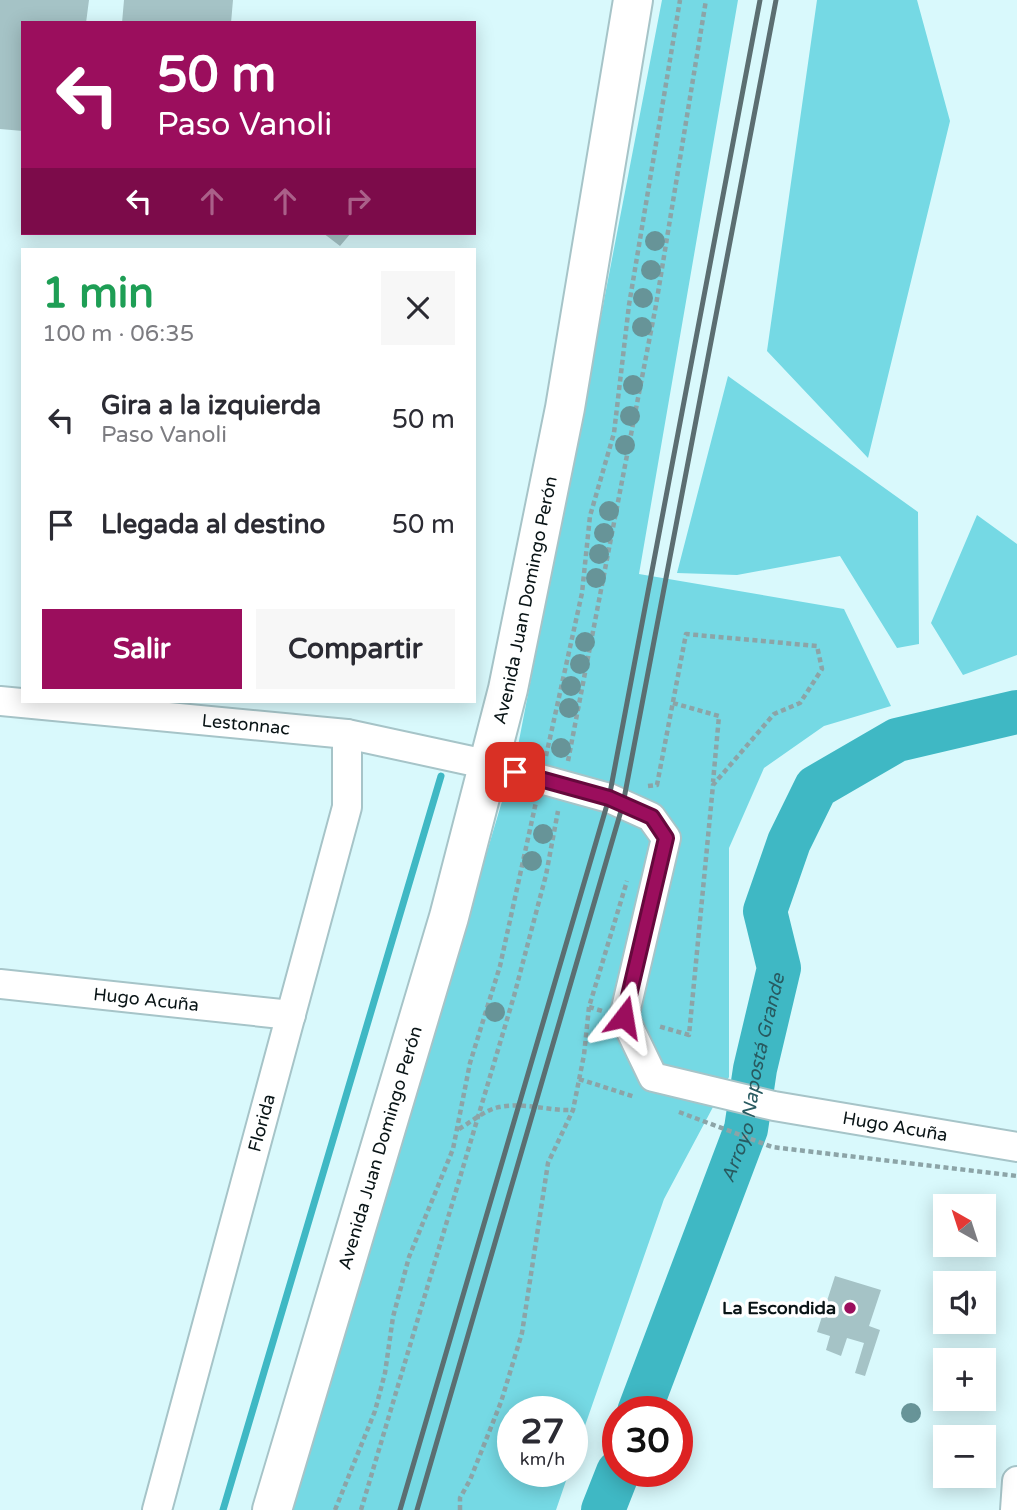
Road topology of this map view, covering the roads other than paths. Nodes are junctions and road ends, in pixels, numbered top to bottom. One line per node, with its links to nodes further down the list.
1 (633, 0): 6 (main road, Avenida Juan Domingo Perón)
2 (0, 701): 3 (street, Lestonnac)
3 (21, 703)
4 (21, 703): 5 (street, Lestonnac)
5 (348, 734): 6 (street, Lestonnac); 8 (street, Florida)
6 (490, 765): 9 (street, Lestonnac); 13 (main road, Avenida Juan Domingo Perón)
7 (0, 984): 8 (street, Hugo Acuña)
8 (291, 1015): 12 (street, Florida)
9 (647, 1088): 10 (street, Hugo Acuña)
10 (1017, 1147)
11 (1017, 1481): 14 (street)
12 (157, 1510)
13 (272, 1510)
14 (1015, 1510)

